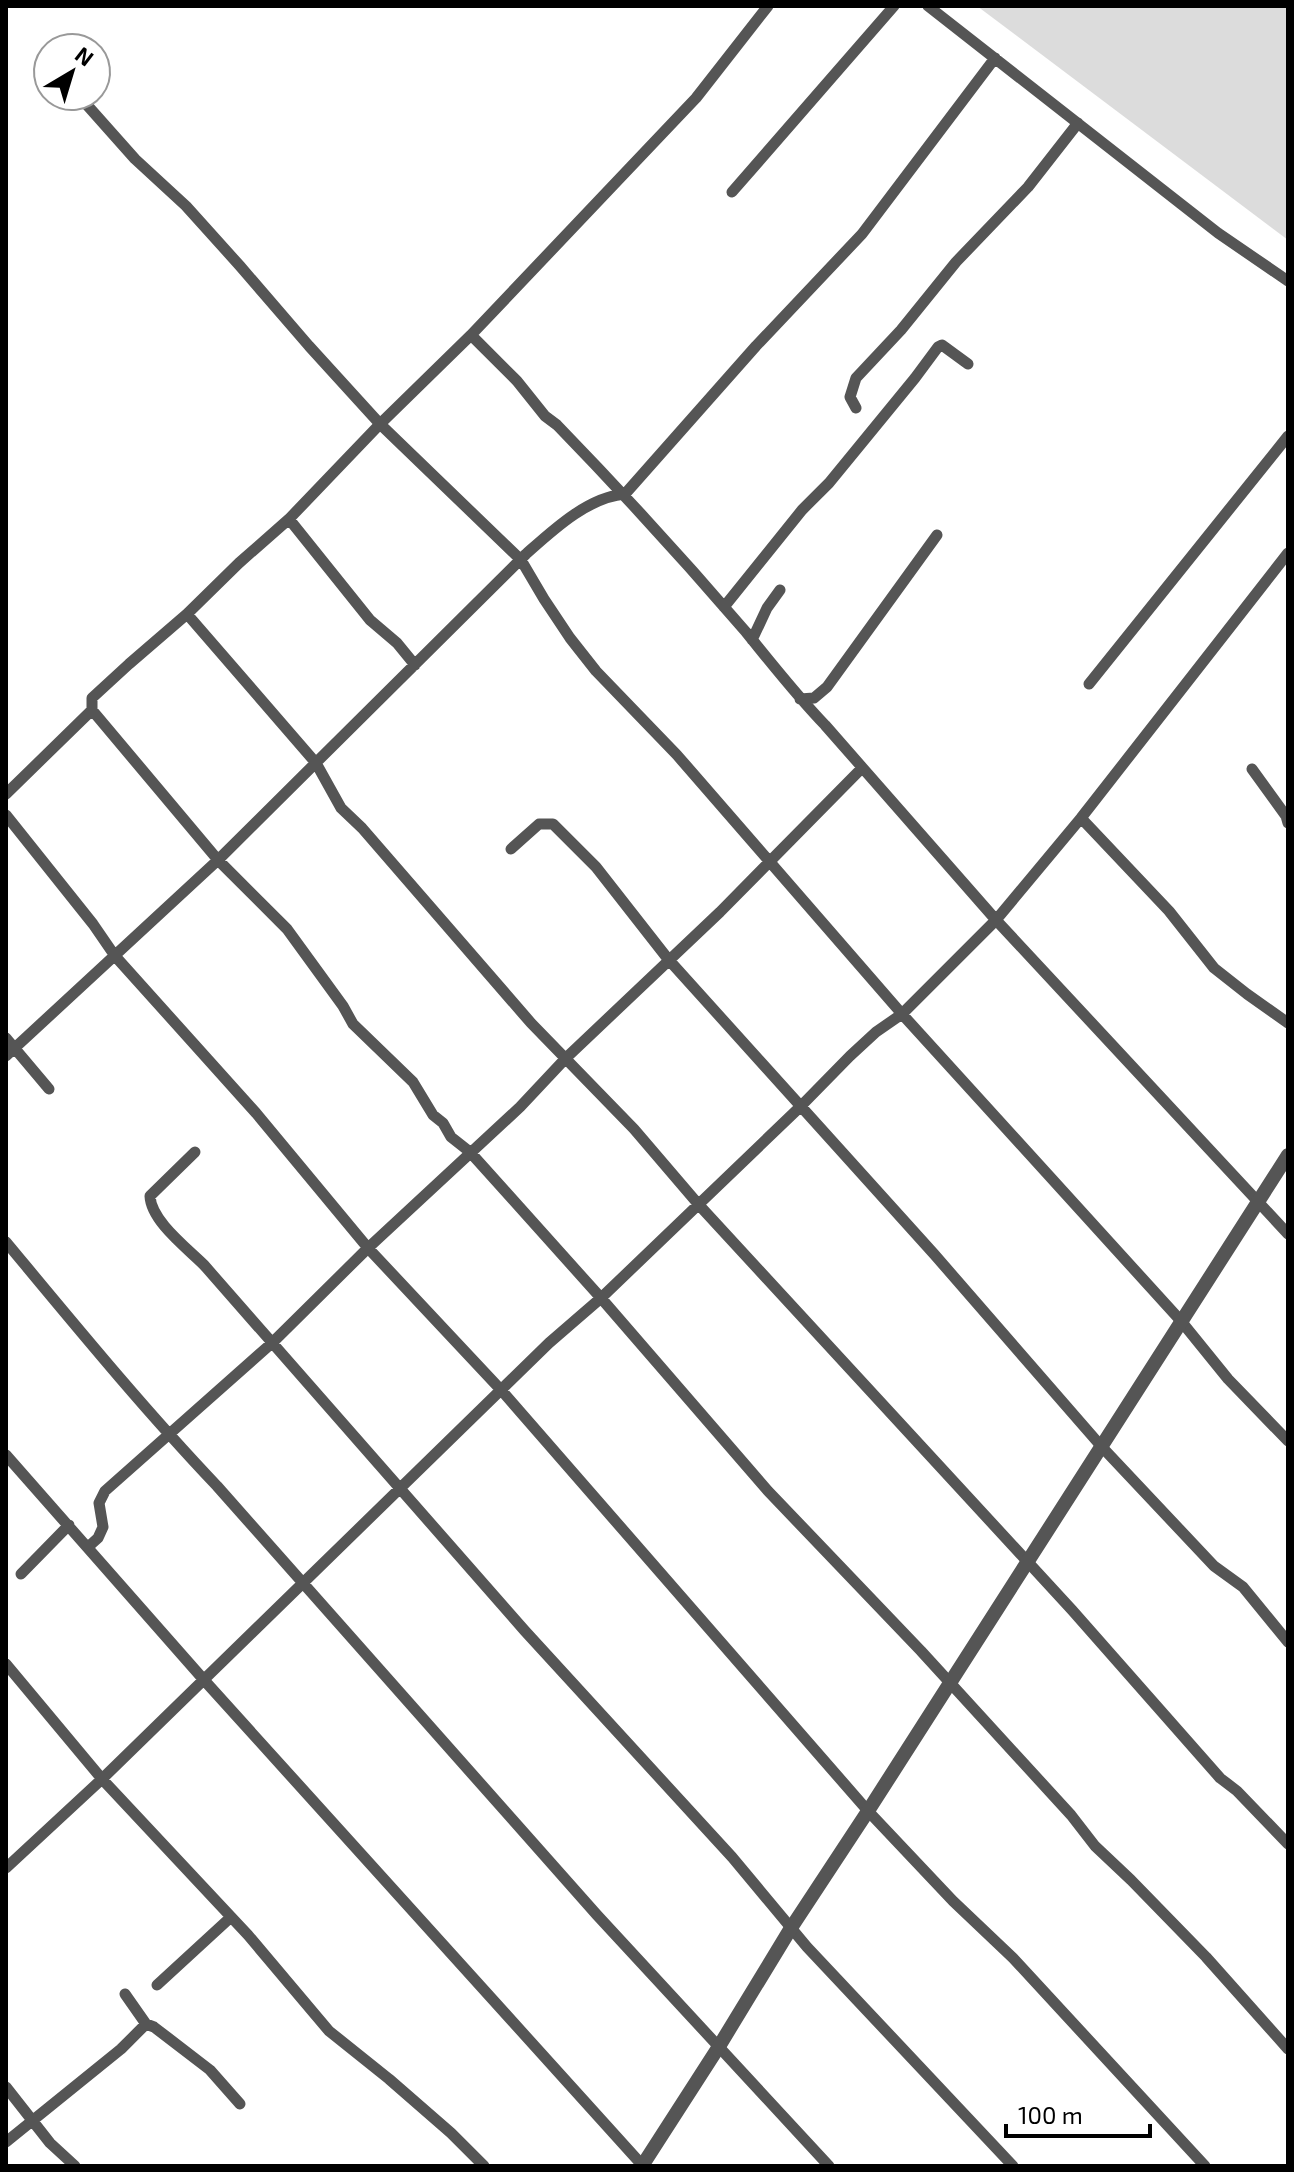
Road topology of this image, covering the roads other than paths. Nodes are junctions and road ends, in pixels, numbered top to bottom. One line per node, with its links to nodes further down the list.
1 (768, 6): 9 (street)
2 (894, 6): 7 (street)
3 (928, 6): 4 (street)
4 (995, 58): 6 (street); 14 (street)
5 (93, 112): 12 (street)
6 (1078, 123): 8 (street); 11 (street)
7 (732, 192)
8 (1288, 281)
9 (471, 335): 12 (street); 14 (street)
10 (968, 364): 20 (street)
11 (856, 408)
12 (380, 424): 15 (street); 18 (street)
13 (1288, 436): 24 (street)
14 (625, 494): 18 (street); 20 (street)
15 (289, 519): 21 (street); 23 (street)
16 (937, 535): 25 (street)
17 (1288, 553): 32 (street)
18 (521, 560): 23 (street); 36 (street)
19 (780, 590): 22 (street)
20 (724, 607): 22 (street)
21 (187, 614): 26 (street); 27 (street)
22 (752, 640): 25 (street)
23 (415, 665): 27 (street)
24 (1089, 684)
25 (800, 699): 28 (street)
26 (92, 710): 30 (street); 35 (street)
27 (316, 763): 35 (street); 44 (street)
28 (862, 768): 36 (street); 37 (street)
29 (1252, 769): 33 (street)
30 (6, 794)
31 (6, 815): 38 (street)
32 (1081, 818): 37 (street); 41 (street)
33 (1288, 823)
34 (511, 849): 39 (street)
35 (218, 860): 38 (street); 48 (street)
36 (769, 860): 39 (street); 40 (street)
37 (996, 920): 40 (street); 50 (street)
38 (115, 956): 43 (street); 54 (street)
39 (668, 959): 44 (street); 46 (street)
40 (902, 1014): 46 (street); 56 (street)
41 (1288, 1023)
42 (6, 1038): 43 (street)
43 (10, 1052): 45 (street)
44 (566, 1058): 48 (street); 51 (street)
45 (49, 1089)
46 (800, 1107): 51 (street); 61 (street)
47 (195, 1152): 57 (street)
48 (470, 1152): 54 (street); 55 (street)
49 (1288, 1155): 50 (street)
50 (1258, 1202): 52 (street); 56 (street)
51 (699, 1205): 55 (street); 66 (street)
52 (1288, 1234)
53 (6, 1242): 59 (street)
54 (368, 1248): 57 (street); 58 (street)
55 (601, 1298): 58 (street); 72 (street)
56 (1181, 1321): 60 (street); 61 (street)
57 (272, 1343): 59 (street); 63 (street)
58 (502, 1391): 63 (street); 74 (street)
59 (169, 1435): 65 (street); 68 (street)
60 (1288, 1441)
61 (1101, 1446): 66 (street); 69 (street)
62 (6, 1455): 64 (street)
63 (401, 1488): 68 (street); 78 (street)
64 (69, 1525): 65 (street); 67 (street)
65 (88, 1547): 71 (street)
66 (1027, 1561): 72 (street); 75 (street)
67 (21, 1574)
68 (303, 1584): 71 (street); 82 (street)
69 (1288, 1642)
70 (6, 1664): 73 (street)
71 (204, 1680): 73 (street); 90 (street)
72 (949, 1684): 74 (street); 83 (street)
73 (102, 1779): 76 (street); 77 (street)
74 (868, 1811): 78 (street); 93 (street)
75 (1288, 1844)
76 (6, 1868)
77 (231, 1917): 79 (street); 89 (street)
78 (791, 1928): 82 (street); 92 (street)
79 (157, 1985)
80 (125, 1994): 81 (street)
81 (146, 2024): 85 (street); 86 (street)
82 (718, 2048): 90 (street); 91 (street)
83 (1288, 2049)
84 (6, 2087): 86 (street)
85 (240, 2104)
86 (32, 2121): 87 (street); 88 (street)
87 (6, 2142)
88 (75, 2166)
89 (484, 2166)
90 (642, 2166)
91 (829, 2166)
92 (1013, 2166)
93 (1205, 2166)

